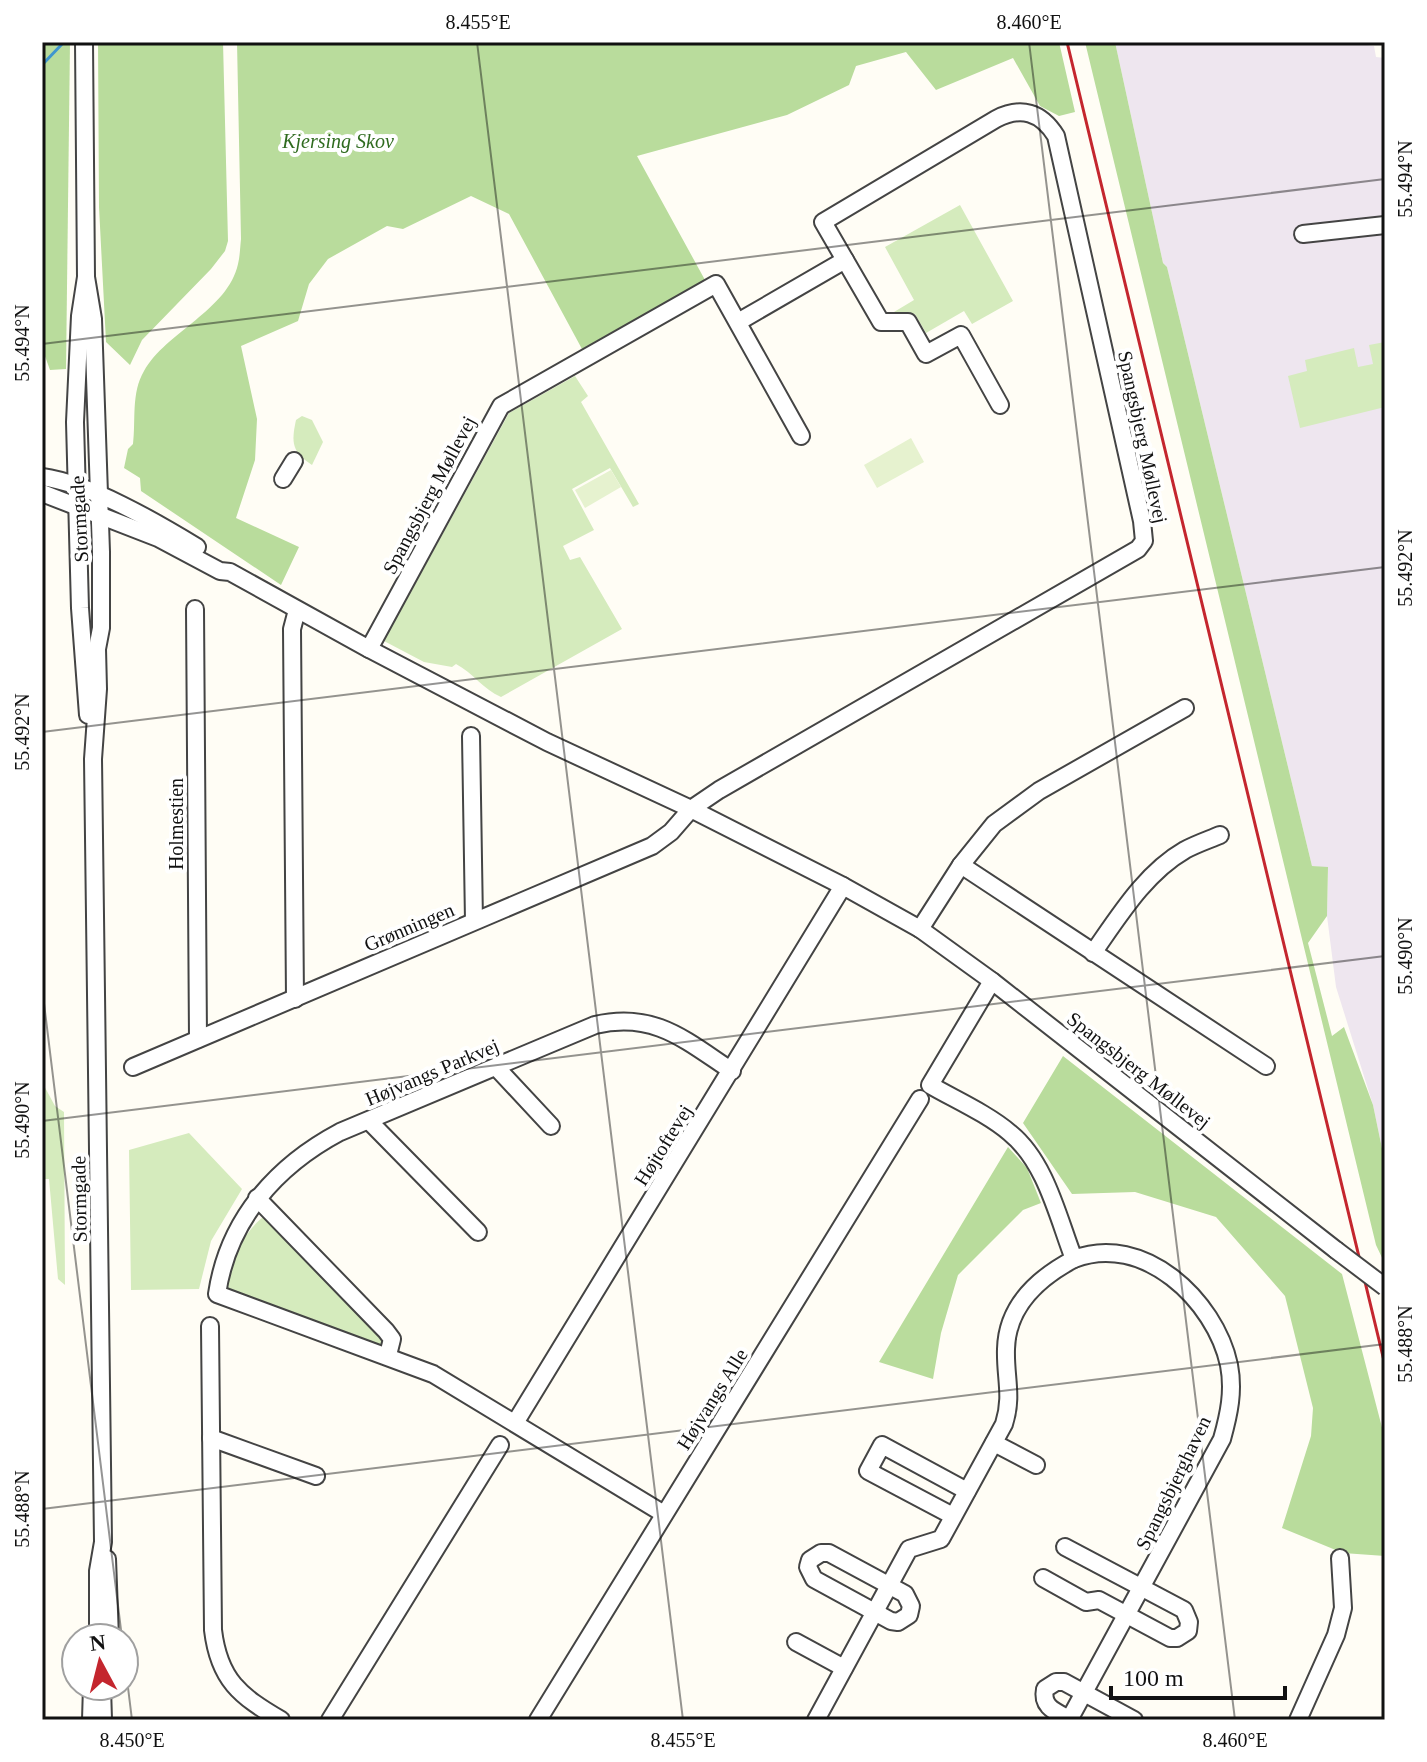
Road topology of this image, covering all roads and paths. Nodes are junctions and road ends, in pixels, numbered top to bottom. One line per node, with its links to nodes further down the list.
1 (84, 42): 5 (street, Stormgade)
2 (1385, 225): 3 (street)
3 (1303, 234)
4 (845, 260): 6 (street); 7 (street, Spangsbjerg Møllevej); 22 (street, Spangsbjerg Møllevej)
5 (86, 277): 12 (street, Stormgade); 12 (street, Stormgade)
6 (738, 322): 8 (street, Spangsbjerg Møllevej); 18 (street, Spangsbjerg Møllevej)
7 (1000, 405)
8 (801, 436)
9 (294, 461): 11 (street)
10 (42, 477): 12 (street, Spangsbjerg Møllevej)
11 (283, 479)
12 (88, 492): 14 (street, Stormgade); 15 (street, Spangsbjerg Møllevej)
13 (42, 493): 14 (street, Spangsbjerg Møllevej)
14 (88, 511): 15 (street, Spangsbjerg Møllevej); 21 (street, Stormgade); 21 (street, Stormgade)
15 (230, 572): 17 (street, Spangsbjerg Møllevej)
16 (195, 609): 31 (street, Holmestien)
17 (297, 610): 18 (street, Spangsbjerg Møllevej); 30 (street)
18 (369, 649): 22 (street, Spangsbjerg Møllevej)
19 (1185, 708): 24 (street)
20 (471, 736): 26 (street)
21 (93, 759): 61 (street, Stormgade)
22 (691, 809): 25 (street, Spangsbjerg Møllevej); 26 (street, Grønningen)
23 (1220, 835): 28 (street)
24 (961, 865): 27 (street); 28 (street)
25 (843, 886): 27 (street, Spangsbjerg Møllevej); 35 (street, Højtoftevej)
26 (474, 921): 30 (street, Grønningen)
27 (920, 929): 29 (street, Spangsbjerg Møllevej)
28 (1093, 953): 32 (street)
29 (992, 981): 41 (street); 42 (street, Spangsbjerg Møllevej, bridge)
30 (295, 999): 31 (street, Grønningen)
31 (198, 1039): 33 (street, Grønningen)
32 (1266, 1066)
33 (133, 1067)
34 (496, 1067): 35 (street, Højvangs Parkvej); 37 (street, Højvangs Parkvej); 38 (street)
35 (732, 1071): 45 (street, Højtoftevej)
36 (920, 1099): 52 (street, Højvangs Alle)
37 (369, 1121): 39 (street, Højvangs Parkvej); 40 (street)
38 (551, 1126)
39 (257, 1198): 44 (street); 44 (street, Højvangs Parkvej)
40 (478, 1232)
41 (1074, 1259): 47 (street); 58 (street, Spangsbjerghaven)
42 (1385, 1287)
43 (210, 1326): 46 (street)
44 (388, 1355): 45 (street)
45 (515, 1423): 52 (street)
46 (211, 1438): 50 (street); 65 (street)
47 (994, 1443): 49 (street); 51 (street)
48 (500, 1445): 66 (street)
49 (1036, 1465)
50 (316, 1476)
51 (967, 1491): 53 (street); 53 (street)
52 (664, 1514): 67 (street, Højvangs Alle)
53 (953, 1516): 57 (street)
54 (1065, 1547): 58 (street)
55 (1340, 1558): 71 (street)
56 (1043, 1578): 60 (street)
57 (889, 1586): 59 (street); 59 (street); 59 (street)
58 (1142, 1588): 60 (street, Spangsbjerghaven); 60 (street)
59 (875, 1612): 63 (street)
60 (1127, 1614): 64 (street, Spangsbjerghaven)
61 (100, 1622)
62 (796, 1642): 63 (street)
63 (844, 1668): 68 (street)
64 (1084, 1693): 69 (street, Spangsbjerghaven); 69 (street, Spangsbjerghaven); 70 (street, Spangsbjerghaven)
65 (281, 1720)
66 (330, 1720)
67 (538, 1720)
68 (816, 1720)
69 (1070, 1720)
70 (1134, 1720)
71 (1298, 1720)

